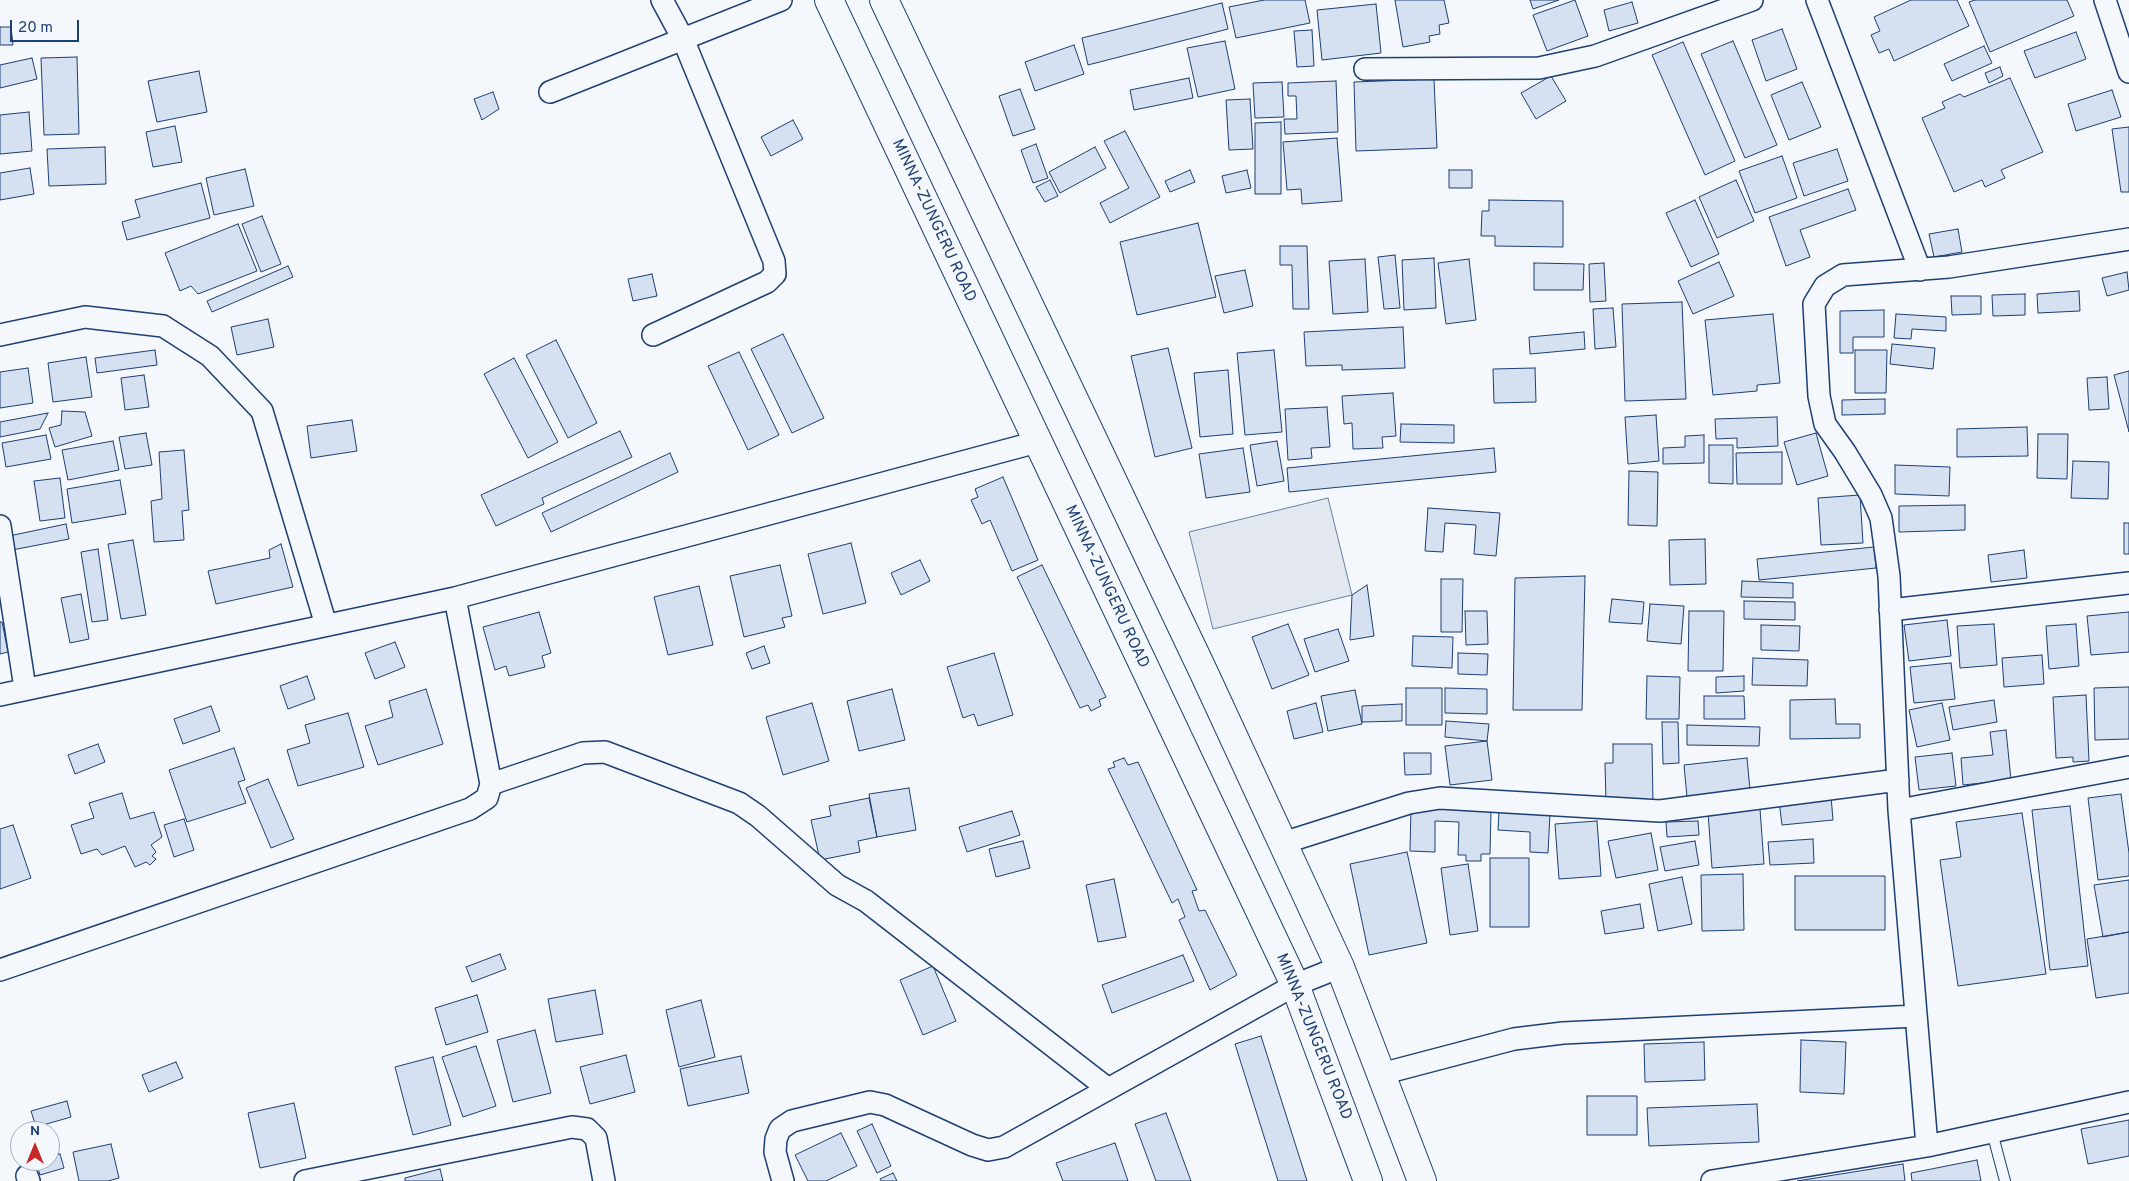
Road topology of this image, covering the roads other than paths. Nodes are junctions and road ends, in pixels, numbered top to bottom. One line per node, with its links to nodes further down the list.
1 (662, 0): 8 (street)
2 (781, 0): 8 (street)
3 (829, 0): 16 (main road, MINNA-ZUNGERU ROAD)
4 (884, 0): 29 (main road)
5 (1752, 0): 9 (street)
6 (1817, 0): 13 (street)
7 (2105, 0): 10 (street)
8 (683, 39): 11 (street); 15 (street)
9 (1365, 69)
10 (2129, 72)
11 (550, 92)
12 (2129, 239): 13 (street)
13 (1920, 270): 21 (street)
14 (0, 335): 22 (street)
15 (653, 335)
16 (1037, 442): 20 (street); 32 (main road, MINNA-ZUNGERU ROAD)
17 (0, 526): 18 (street)
18 (2, 548): 23 (street)
19 (2129, 583): 21 (street)
20 (455, 598): 22 (street); 27 (street)
21 (1890, 610): 26 (street)
22 (326, 625): 23 (street)
23 (26, 688): 24 (street)
24 (0, 695)
25 (2129, 767): 28 (street)
26 (1898, 780): 28 (street); 29 (street)
27 (491, 784): 31 (street); 35 (street)
28 (1899, 810): 33 (street)
29 (1283, 843): 30 (main road)
30 (1340, 967): 32 (street); 34 (main road)
31 (0, 970)
32 (1295, 985): 35 (street); 42 (main road, MINNA-ZUNGERU ROAD)
33 (1916, 1016): 34 (street); 38 (street)
34 (1381, 1074): 43 (main road)
35 (1107, 1088): 41 (street)
36 (2129, 1102): 37 (street)
37 (1992, 1132): 38 (street); 45 (lane)
38 (1927, 1146): 44 (street)
39 (305, 1181): 40 (street)
40 (604, 1181)
41 (783, 1181)
42 (1368, 1181)
43 (1422, 1181)
44 (1712, 1181)
45 (2005, 1181)

